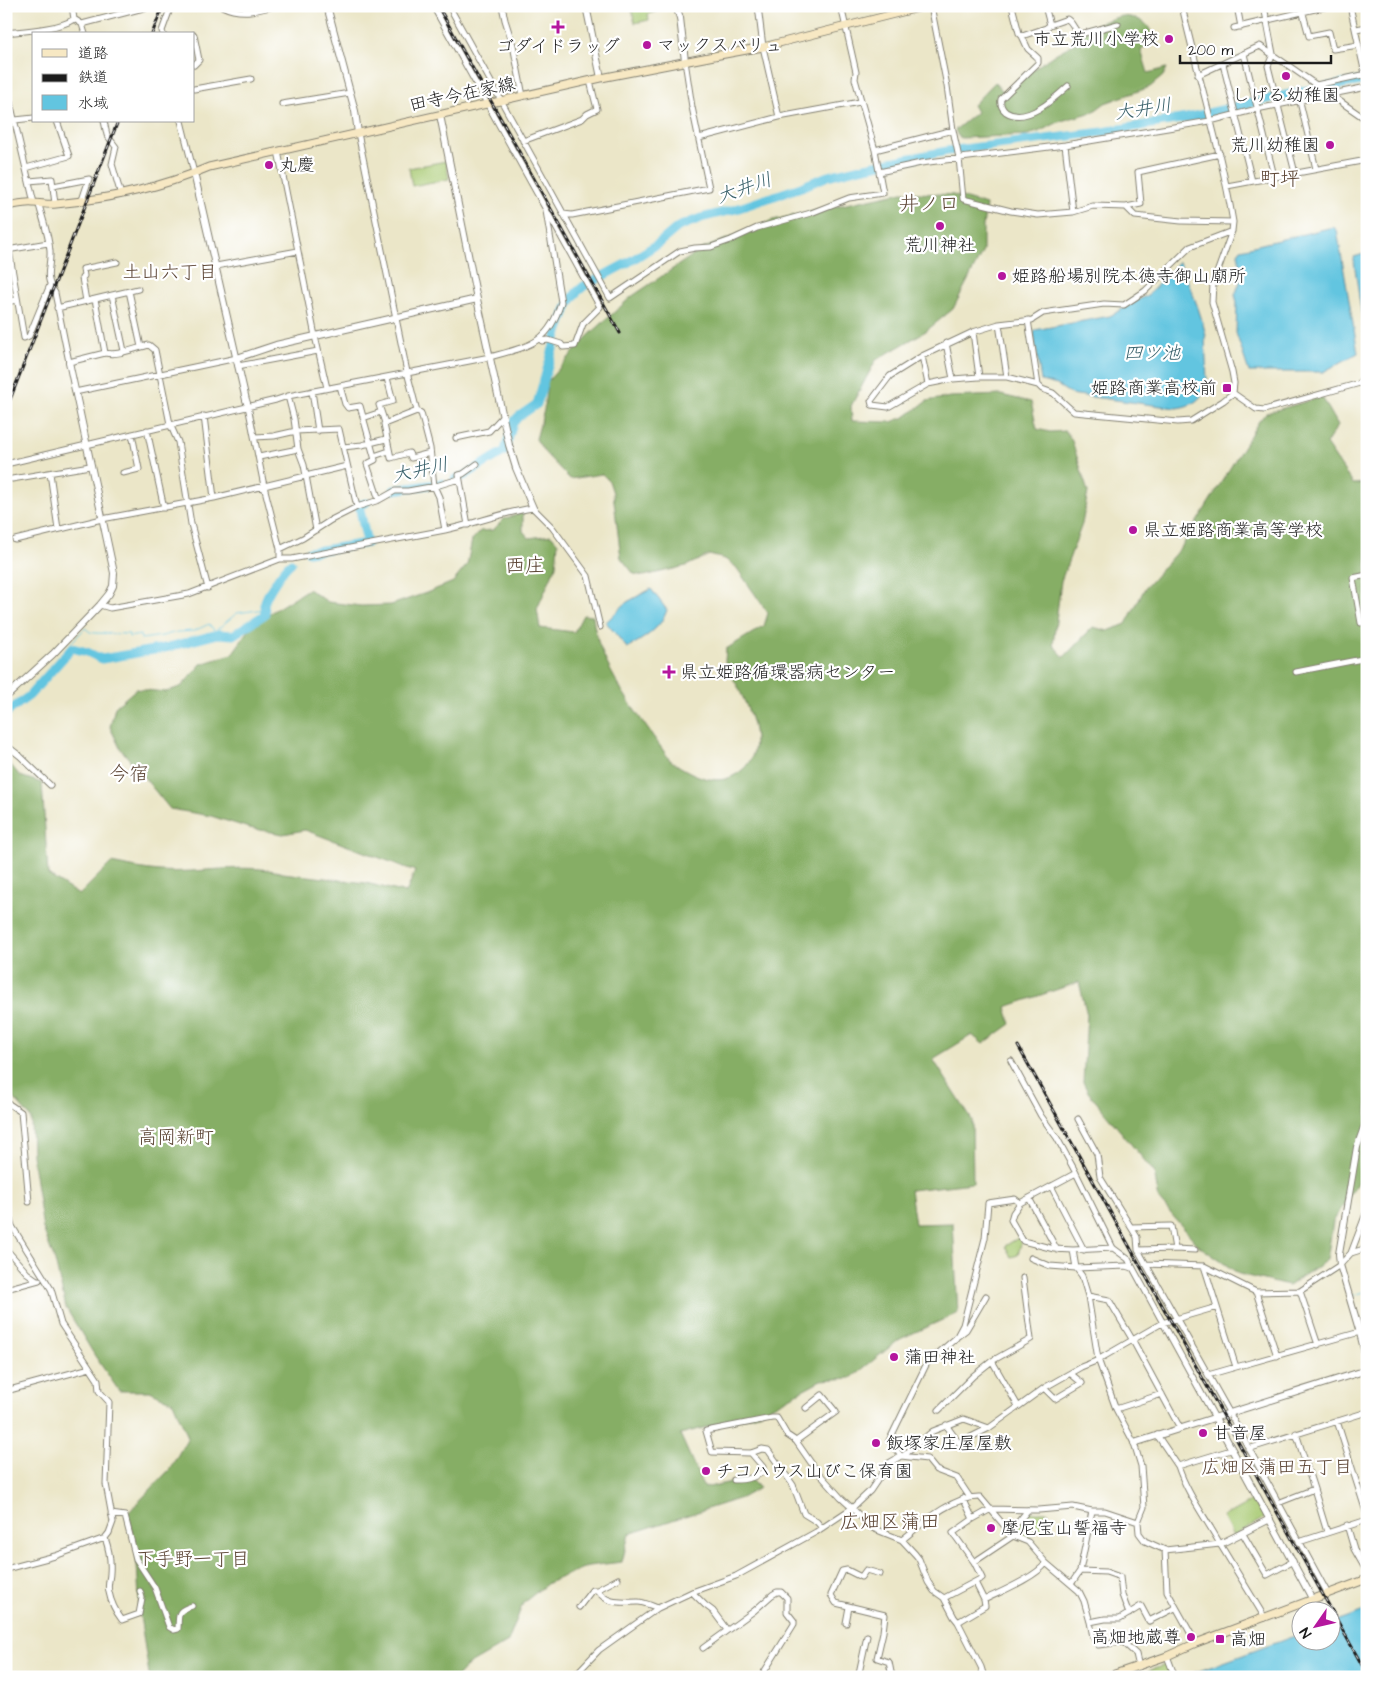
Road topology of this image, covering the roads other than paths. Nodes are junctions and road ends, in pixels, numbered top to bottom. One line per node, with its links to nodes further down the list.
1 (72, 6): 24 (street)
2 (151, 6): 26 (street)
3 (175, 6): 36 (street)
4 (222, 6): 5 (street)
5 (274, 6)
6 (327, 6): 59 (street)
7 (433, 6): 66 (street)
8 (448, 6): 62 (street)
9 (502, 6): 61 (street)
10 (586, 6): 50 (street)
11 (676, 6): 45 (street)
12 (758, 6): 40 (street)
13 (841, 6): 29 (street)
14 (924, 6): 29 (main road, 田寺今在家線)
15 (931, 6): 80 (street)
16 (1012, 6): 38 (street)
17 (1045, 6): 28 (street)
18 (1236, 6): 30 (street)
19 (1264, 6): 25 (street)
20 (1328, 6): 23 (street)
21 (1350, 6): 33 (street)
22 (1184, 8): 49 (street)
23 (1302, 9): 25 (street); 41 (street)
24 (74, 19): 26 (street); 34 (street)
25 (1267, 20): 30 (street); 44 (street)
26 (82, 24): 35 (street)
27 (1118, 24): 28 (street)
28 (1050, 25): 38 (street)
29 (846, 26): 40 (main road, 田寺今在家線); 63 (street)
30 (1241, 27): 32 (street)
31 (1367, 27): 33 (street)
32 (1234, 28)
33 (1356, 29): 41 (street)
34 (37, 31): 37 (street)
35 (84, 32)
36 (162, 32)
37 (6, 33)
38 (1022, 36): 56 (street)
39 (195, 42): 46 (street)
40 (763, 47): 45 (main road, 田寺今在家線); 71 (street)
41 (1359, 47): 42 (street); 48 (street)
42 (1367, 48)
43 (1244, 54): 44 (street); 47 (street); 68 (street)
44 (1273, 54): 55 (street); 67 (street)
45 (684, 61): 50 (main road, 田寺今在家線); 82 (street)
46 (195, 64)
47 (1223, 64): 49 (street); 70 (street)
48 (1366, 74): 53 (street); 55 (street)
49 (1198, 75): 75 (street)
50 (601, 78): 52 (main road, 田寺今在家線)
51 (251, 79): 58 (street)
52 (590, 81): 61 (main road, 田寺今在家線); 83 (street)
53 (1367, 83)
54 (6, 85): 73 (street)
55 (1316, 85): 60 (street)
56 (1068, 86)
57 (1367, 87): 60 (street)
58 (195, 89)
59 (350, 93): 65 (street); 81 (street)
60 (1330, 95): 64 (street); 74 (street)
61 (523, 96): 62 (main road, 田寺今在家線)
62 (501, 102): 66 (main road, 田寺今在家線); 83 (street)
63 (860, 102): 71 (street); 85 (street)
64 (1300, 102): 67 (street); 91 (street)
65 (282, 104)
66 (487, 104): 69 (main road, 田寺今在家線); 106 (street)
67 (1277, 106): 68 (street); 94 (street)
68 (1257, 110): 70 (street); 95 (street)
69 (440, 114): 81 (main road, 田寺今在家線); 122 (street)
70 (1235, 115): 75 (street); 97 (street)
71 (779, 117): 82 (street)
72 (32, 118): 73 (street)
73 (15, 120): 76 (street); 90 (street)
74 (1367, 120)
75 (1210, 121): 84 (street); 87 (street)
76 (6, 122)
77 (57, 122): 90 (street)
78 (104, 122): 100 (street)
79 (182, 122): 93 (street)
80 (953, 130): 85 (street); 88 (street)
81 (358, 133): 86 (main road, 田寺今在家線); 128 (street)
82 (698, 138): 108 (street)
83 (523, 141): 108 (street)
84 (1065, 145): 88 (street); 107 (street)
85 (875, 150): 92 (street)
86 (278, 151): 93 (main road, 田寺今在家線); 113 (street)
87 (1220, 154): 99 (street); 105 (street)
88 (959, 158): 92 (street); 107 (street)
89 (1367, 160): 91 (street)
90 (26, 168): 96 (street)
91 (1316, 169): 94 (street)
92 (879, 172): 119 (street)
93 (194, 173): 100 (main road, 田寺今在家線); 115 (street)
94 (1295, 173): 95 (street)
95 (1274, 176): 97 (street)
96 (29, 181): 98 (street); 102 (street)
97 (1252, 181): 99 (street)
98 (53, 186): 101 (street); 103 (street)
99 (1227, 186): 109 (street)
100 (121, 195): 101 (main road, 田寺今在家線)
101 (82, 200): 103 (main road, 田寺今在家線)
102 (37, 204): 103 (main road, 田寺今在家線); 104 (main road, 田寺今在家線); 111 (street)
103 (56, 204)
104 (6, 206)
105 (1126, 208): 107 (street); 109 (street)
106 (546, 211): 126 (street); 133 (street)
107 (1073, 212)
108 (563, 214): 119 (street)
109 (1232, 222): 110 (street)
110 (1232, 230): 129 (street); 157 (street)
111 (48, 242): 112 (street); 116 (street)
112 (8, 250): 123 (street)
113 (298, 251): 115 (street); 132 (street)
114 (116, 262): 124 (street)
115 (216, 266): 141 (street)
116 (50, 285): 123 (street); 127 (street)
117 (138, 290): 118 (street)
118 (129, 292): 120 (street); 135 (street)
119 (608, 294): 126 (street)
120 (112, 295): 121 (street); 136 (street)
121 (95, 299): 124 (street); 138 (street)
122 (477, 299): 128 (street); 140 (street)
123 (17, 300): 125 (street)
124 (86, 301): 127 (street)
125 (6, 302)
126 (597, 302): 133 (street)
127 (57, 308): 142 (street)
128 (396, 318): 132 (street); 144 (street)
129 (1028, 320): 130 (street); 152 (street)
130 (1000, 324): 131 (street); 148 (street)
131 (973, 332): 134 (street); 147 (street)
132 (315, 336): 137 (street); 141 (street)
133 (540, 339): 140 (street)
134 (946, 344): 139 (street); 150 (street)
135 (141, 347): 136 (street); 145 (street)
136 (124, 351): 138 (street)
137 (318, 351): 143 (street); 154 (street)
138 (105, 353): 142 (street)
139 (922, 356): 151 (street); 151 (street)
140 (490, 357): 144 (street); 163 (street)
141 (236, 358): 143 (street); 145 (street)
142 (69, 362): 156 (street)
143 (238, 366): 159 (street)
144 (407, 372): 149 (street); 160 (street)
145 (159, 374): 156 (street); 166 (street)
146 (1367, 374): 157 (street)
147 (980, 377): 148 (street); 150 (street)
148 (1007, 377): 152 (street)
149 (388, 378): 153 (street); 161 (street)
150 (953, 379): 151 (street)
151 (928, 384)
152 (1038, 385): 157 (street)
153 (340, 386): 154 (street); 164 (street)
154 (328, 388): 155 (street)
155 (312, 391): 158 (street); 169 (street)
156 (74, 392): 175 (street)
157 (1233, 393)
158 (288, 396): 159 (street); 168 (street)
159 (248, 406): 162 (street); 171 (street)
160 (417, 411): 165 (street); 179 (street)
161 (381, 412): 164 (street); 165 (street)
162 (204, 416): 166 (street); 193 (street)
163 (503, 416): 172 (street); 199 (street)
164 (363, 418): 174 (street)
165 (385, 423): 173 (street)
166 (170, 424): 167 (street); 195 (street)
167 (147, 430): 170 (street); 198 (street)
168 (296, 431): 169 (street); 171 (street); 177 (street)
169 (318, 431): 176 (street)
170 (132, 434): 175 (street); 187 (street)
171 (255, 437): 181 (street)
172 (456, 438)
173 (386, 439): 174 (street); 178 (street)
174 (370, 443): 176 (street); 180 (street)
175 (85, 445): 182 (street); 184 (street)
176 (343, 447): 185 (street)
177 (298, 449): 181 (street); 188 (street)
178 (389, 452): 179 (street); 180 (street)
179 (430, 453): 192 (street)
180 (374, 456): 194 (street)
181 (259, 457): 191 (street)
182 (6, 464)
183 (477, 464): 190 (street)
184 (90, 466): 186 (street); 200 (street)
185 (347, 466): 188 (street); 196 (street)
186 (50, 473): 189 (street); 203 (street)
187 (123, 473)
188 (305, 476): 191 (street); 204 (street)
189 (12, 479)
190 (459, 479): 192 (street); 202 (street)
191 (264, 486): 193 (street); 207 (street)
192 (434, 486): 194 (street); 205 (street)
193 (214, 498): 195 (street)
194 (379, 500): 196 (street)
195 (188, 504): 198 (street); 210 (street)
196 (357, 507): 204 (street)
197 (6, 508): 201 (street)
198 (164, 508): 200 (street)
199 (533, 508): 202 (street); 213 (street)
200 (102, 518): 203 (street); 211 (street)
201 (6, 519)
202 (468, 525): 205 (street)
203 (58, 529): 206 (street)
204 (316, 530): 207 (street)
205 (446, 530): 208 (street)
206 (15, 540)
207 (280, 549): 208 (street)
208 (280, 559): 210 (street)
209 (1367, 575): 212 (street)
210 (208, 588): 211 (street)
211 (100, 605): 216 (street)
212 (1361, 623)
213 (600, 627)
214 (1367, 658): 215 (street)
215 (1296, 672)
216 (6, 697)
217 (6, 745): 218 (street)
218 (50, 785)
219 (1011, 1061): 223 (street)
220 (6, 1102): 227 (street)
221 (1078, 1119): 230 (street)
222 (1367, 1120): 242 (street)
223 (1076, 1173): 224 (street); 231 (street)
224 (1051, 1186): 225 (street); 237 (street)
225 (1029, 1198): 228 (street); 235 (street)
226 (6, 1202): 248 (street)
227 (29, 1202)
228 (1020, 1203): 235 (street); 260 (street)
229 (1367, 1211): 240 (street)
230 (1131, 1227): 234 (street); 238 (street)
231 (1113, 1248): 237 (street); 246 (street)
232 (1367, 1248): 240 (street)
233 (6, 1249): 250 (street)
234 (1175, 1249): 238 (street); 239 (street)
235 (1057, 1250): 236 (street)
236 (1073, 1250): 237 (street); 245 (street)
237 (1084, 1250)
238 (1138, 1250): 244 (street)
239 (1194, 1250)
240 (1351, 1253): 242 (street)
241 (1031, 1258): 245 (street)
242 (1340, 1265): 252 (street); 259 (street)
243 (1204, 1266): 244 (street); 253 (street); 256 (street)
244 (1146, 1267): 247 (street); 257 (street)
245 (1076, 1268): 246 (street); 255 (street)
246 (1133, 1268): 247 (street)
247 (1136, 1275): 258 (street)
248 (44, 1278): 250 (street); 268 (street)
249 (1023, 1278): 265 (street)
250 (37, 1280): 251 (street)
251 (6, 1290)
252 (1300, 1290): 253 (street); 262 (street)
253 (1256, 1292): 263 (street)
254 (986, 1296): 260 (street)
255 (1088, 1296): 261 (street); 264 (street)
256 (1217, 1307): 257 (street); 267 (street)
257 (1176, 1318): 258 (street); 271 (street)
258 (1162, 1322): 261 (street); 281 (street)
259 (1364, 1331): 262 (street); 266 (street)
260 (956, 1338): 293 (street)
261 (1132, 1339): 264 (street); 274 (street)
262 (1318, 1345): 263 (street)
263 (1278, 1356): 267 (street)
264 (1098, 1359): 270 (street); 277 (street)
265 (992, 1361): 275 (street); 278 (street)
266 (1367, 1361)
267 (1236, 1367): 271 (street)
268 (90, 1368): 273 (street); 303 (street)
269 (1367, 1370): 279 (street)
270 (1071, 1374): 272 (street); 272 (street)
271 (1208, 1375): 279 (street)
272 (1044, 1388): 275 (street)
273 (6, 1391)
274 (1162, 1394): 277 (street); 285 (street)
275 (1018, 1406): 284 (street)
276 (806, 1408): 288 (street)
277 (1116, 1409): 289 (street)
278 (940, 1410)
279 (1230, 1412): 281 (street); 290 (street)
280 (1367, 1412): 282 (street)
281 (1214, 1418): 285 (street); 291 (street)
282 (1337, 1421): 286 (street); 304 (street)
283 (946, 1425): 284 (street); 284 (street); 293 (street)
284 (989, 1428)
285 (1180, 1428): 287 (street)
286 (1296, 1434): 290 (street); 296 (street)
287 (1158, 1435): 289 (street); 294 (street)
288 (796, 1441): 292 (street); 299 (street)
289 (1134, 1443): 308 (street)
290 (1248, 1449): 298 (street)
291 (1231, 1450): 294 (street); 306 (street)
292 (751, 1453): 295 (street); 310 (street)
293 (902, 1456): 297 (street); 299 (street)
294 (1178, 1466): 317 (street)
295 (734, 1480)
296 (1314, 1488): 298 (street); 311 (street)
297 (966, 1497): 300 (street); 305 (street); 315 (street)
298 (1278, 1503): 316 (street)
299 (852, 1508): 310 (street); 315 (street)
300 (991, 1509): 301 (street); 305 (street); 312 (street)
301 (1028, 1510): 302 (street); 312 (street)
302 (1092, 1511): 308 (street); 323 (street)
303 (111, 1514): 314 (street); 337 (street)
304 (1367, 1515)
305 (974, 1519): 319 (street)
306 (1270, 1519): 313 (street); 320 (street)
307 (1367, 1520): 309 (street)
308 (1138, 1522): 318 (street)
309 (1347, 1525): 311 (street); 324 (street)
310 (822, 1528): 332 (street)
311 (1327, 1532): 316 (street)
312 (1012, 1534): 319 (street); 321 (street)
313 (1243, 1534): 317 (street); 320 (street)
314 (105, 1538): 322 (street); 331 (street)
315 (902, 1540): 334 (street)
316 (1299, 1542): 333 (street)
317 (1220, 1544): 318 (street); 344 (street)
318 (1165, 1550): 341 (street)
319 (974, 1562): 328 (street)
320 (1294, 1562): 336 (street)
321 (1046, 1563): 329 (street); 335 (street)
322 (6, 1569)
323 (1080, 1571): 329 (street); 343 (street)
324 (1367, 1572)
325 (880, 1574): 339 (street)
326 (618, 1579): 330 (street)
327 (1367, 1579): 333 (main road)
328 (975, 1582): 334 (street); 335 (street)
329 (1072, 1584): 346 (street)
330 (597, 1590): 338 (street); 340 (street)
331 (140, 1591)
332 (692, 1592): 340 (street); 348 (street)
333 (1328, 1594): 336 (main road)
334 (944, 1598): 345 (street)
335 (984, 1600): 345 (street)
336 (1313, 1600)
337 (192, 1606)
338 (580, 1607)
339 (849, 1607): 347 (street); 357 (street)
340 (658, 1608): 354 (street)
341 (1175, 1608): 343 (street); 350 (street)
342 (1290, 1609): 344 (main road)
343 (1128, 1614): 346 (street)
344 (1265, 1618): 350 (main road)
345 (958, 1622): 358 (street)
346 (1090, 1622): 353 (street)
347 (846, 1623)
348 (728, 1630): 351 (street); 355 (street)
349 (866, 1636): 356 (street)
350 (1196, 1643): 352 (main road)
351 (703, 1648)
352 (1167, 1656): 353 (main road); 360 (street)
353 (1139, 1667): 359 (main road)
354 (577, 1677)
355 (761, 1677)
356 (865, 1677)
357 (892, 1677)
358 (984, 1677)
359 (1106, 1677)
360 (1175, 1677)

